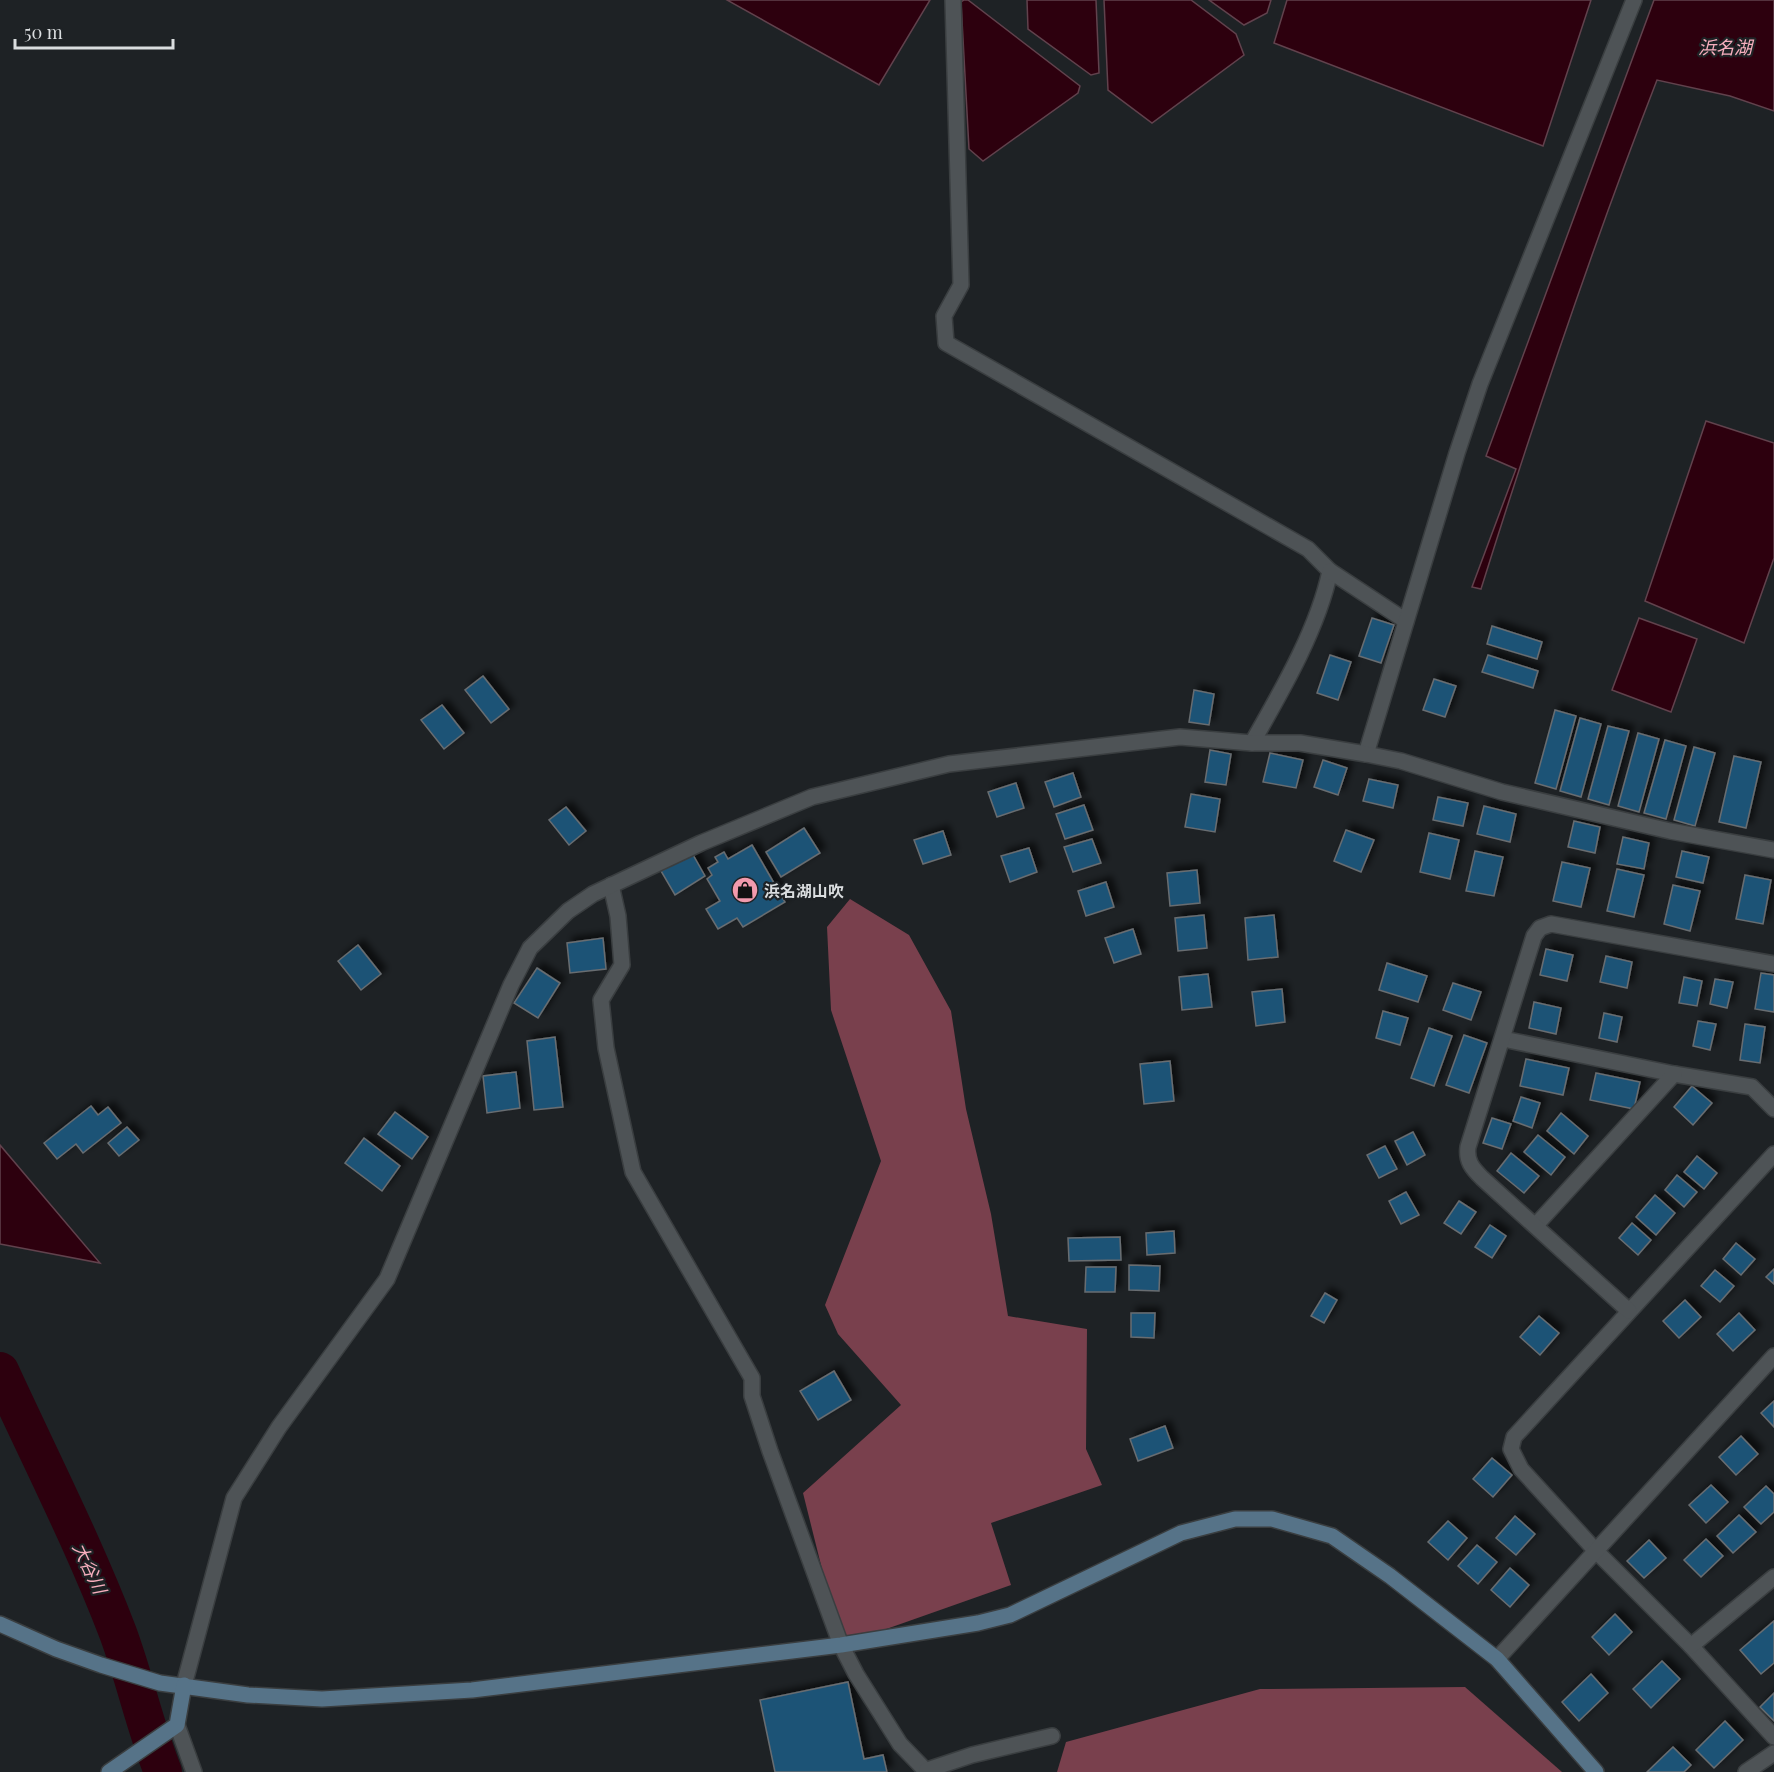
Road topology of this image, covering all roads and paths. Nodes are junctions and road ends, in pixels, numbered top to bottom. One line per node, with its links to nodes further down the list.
1 (953, 0): 3 (street)
2 (1634, 0): 4 (street)
3 (1330, 571): 4 (street); 5 (street)
4 (1406, 621): 6 (street)
5 (1252, 743): 6 (street); 8 (street)
6 (1366, 754): 7 (street)
7 (1774, 850)
8 (611, 885): 20 (street); 23 (street)
9 (1774, 964): 10 (street)
10 (1503, 1039): 11 (street); 14 (street)
11 (1674, 1074): 12 (street); 14 (street)
12 (1774, 1109)
13 (1774, 1154): 15 (street)
14 (1536, 1225): 15 (street)
15 (1629, 1311): 17 (street)
16 (1774, 1356): 17 (street)
17 (1595, 1550): 21 (street); 22 (street)
18 (1774, 1577): 21 (street)
19 (0, 1624): 23 (street)
20 (841, 1645): 22 (street); 23 (street); 28 (street)
21 (1690, 1646): 26 (street)
22 (1497, 1659): 31 (street)
23 (184, 1684): 24 (street)
24 (177, 1725): 29 (street); 30 (street)
25 (1052, 1736): 28 (street)
26 (1774, 1737)
27 (1774, 1753): 32 (street)
28 (927, 1771)
29 (108, 1772)
30 (194, 1772)
31 (1596, 1772)
32 (1746, 1772)

